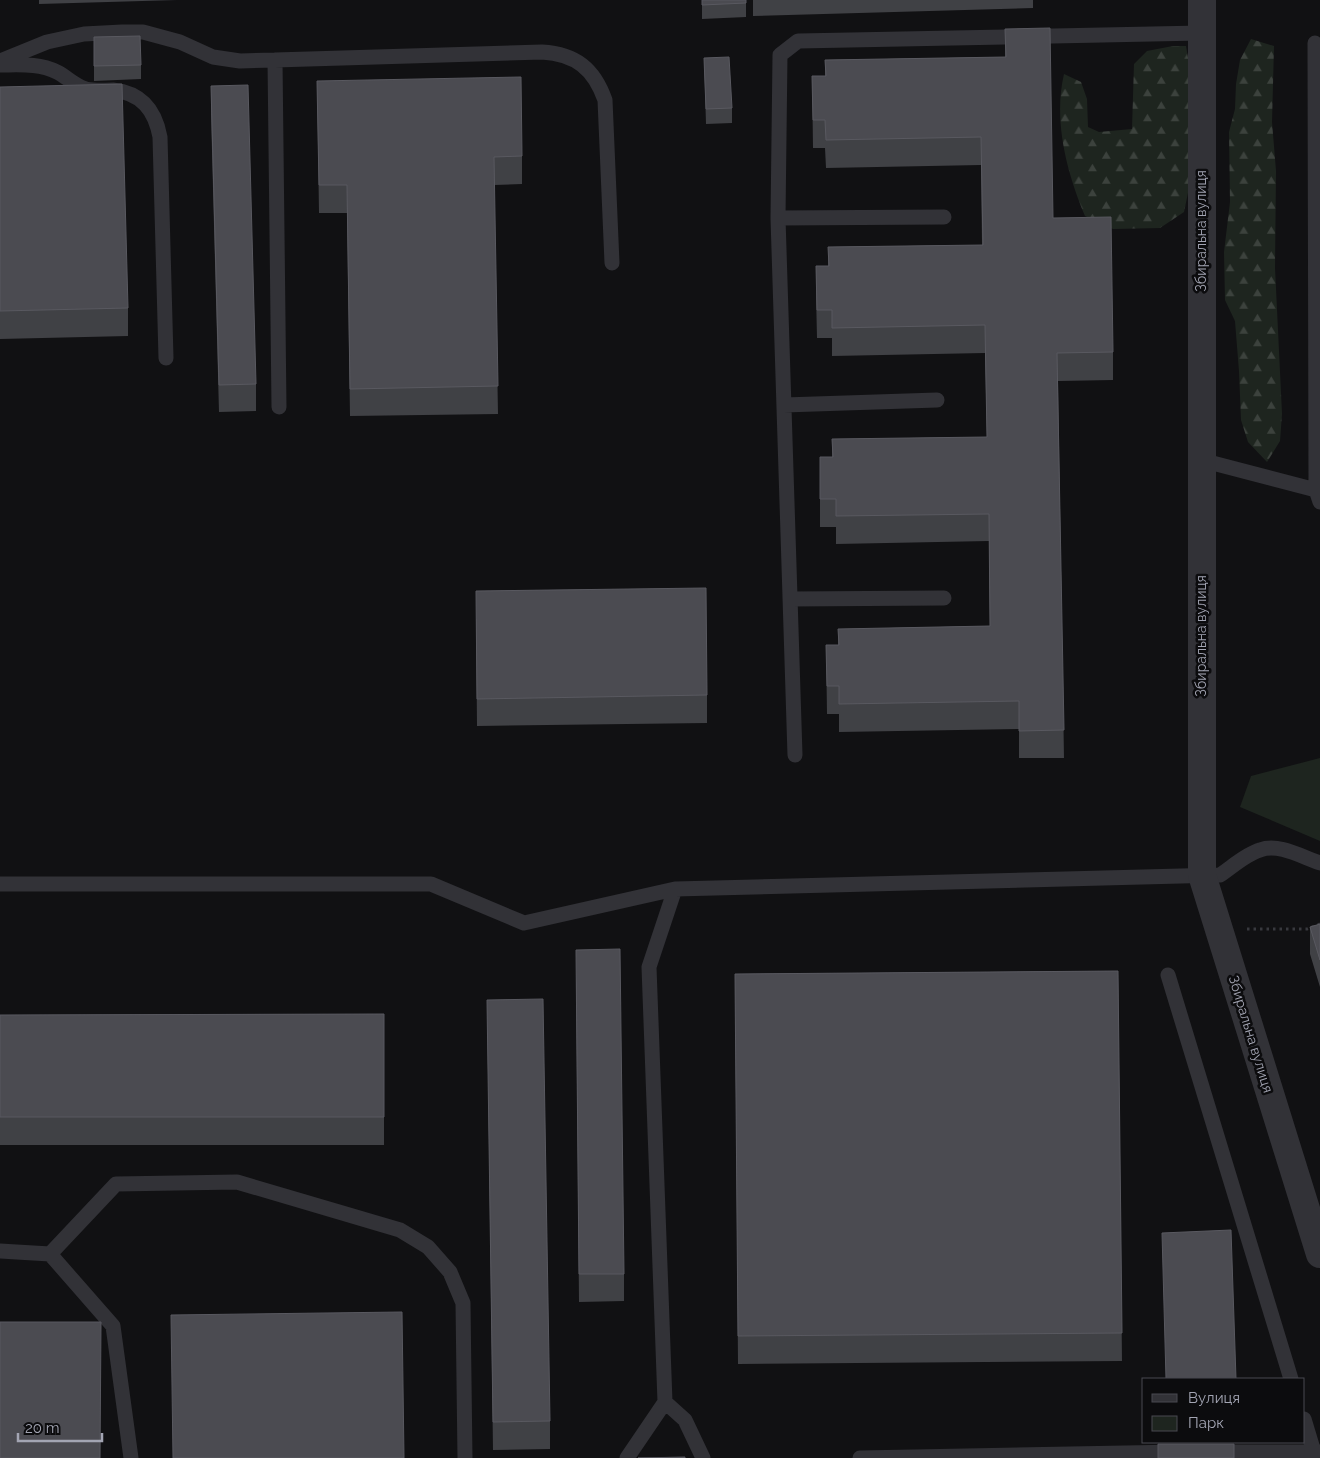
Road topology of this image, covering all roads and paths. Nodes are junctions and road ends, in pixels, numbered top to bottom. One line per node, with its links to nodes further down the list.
1 (1202, 0): 2 (street, Збиральна вулиця)
2 (1201, 33): 8 (lane); 14 (street, Збиральна вулиця)
3 (1315, 43): 15 (lane)
4 (275, 60): 5 (lane); 9 (lane); 13 (lane)
5 (0, 61)
6 (0, 65): 10 (lane)
7 (944, 217): 8 (lane)
8 (778, 218): 12 (lane)
9 (612, 263)
10 (166, 358)
11 (937, 400): 12 (lane)
12 (784, 405): 17 (lane)
13 (279, 407)
14 (1201, 460): 15 (lane); 20 (street, Збиральна вулиця)
15 (1318, 496)
16 (944, 598): 17 (lane)
17 (790, 599): 18 (lane)
18 (795, 755)
19 (1320, 863): 20 (lane)
20 (1202, 875): 22 (lane); 28 (street, Збиральна вулиця)
21 (0, 884): 22 (lane)
22 (675, 889): 30 (lane)
23 (1320, 924): 24 (path)
24 (1245, 929)
25 (1168, 975): 29 (lane)
26 (0, 1251): 27 (lane)
27 (50, 1254): 34 (lane); 35 (lane)
28 (1320, 1254)
29 (1292, 1378)
30 (665, 1402): 36 (lane); 37 (lane)
31 (1305, 1422): 32 (lane)
32 (1317, 1452): 33 (lane)
33 (1285, 1455): 38 (lane)
34 (131, 1458)
35 (465, 1458)
36 (627, 1458)
37 (703, 1458)
38 (860, 1458)

